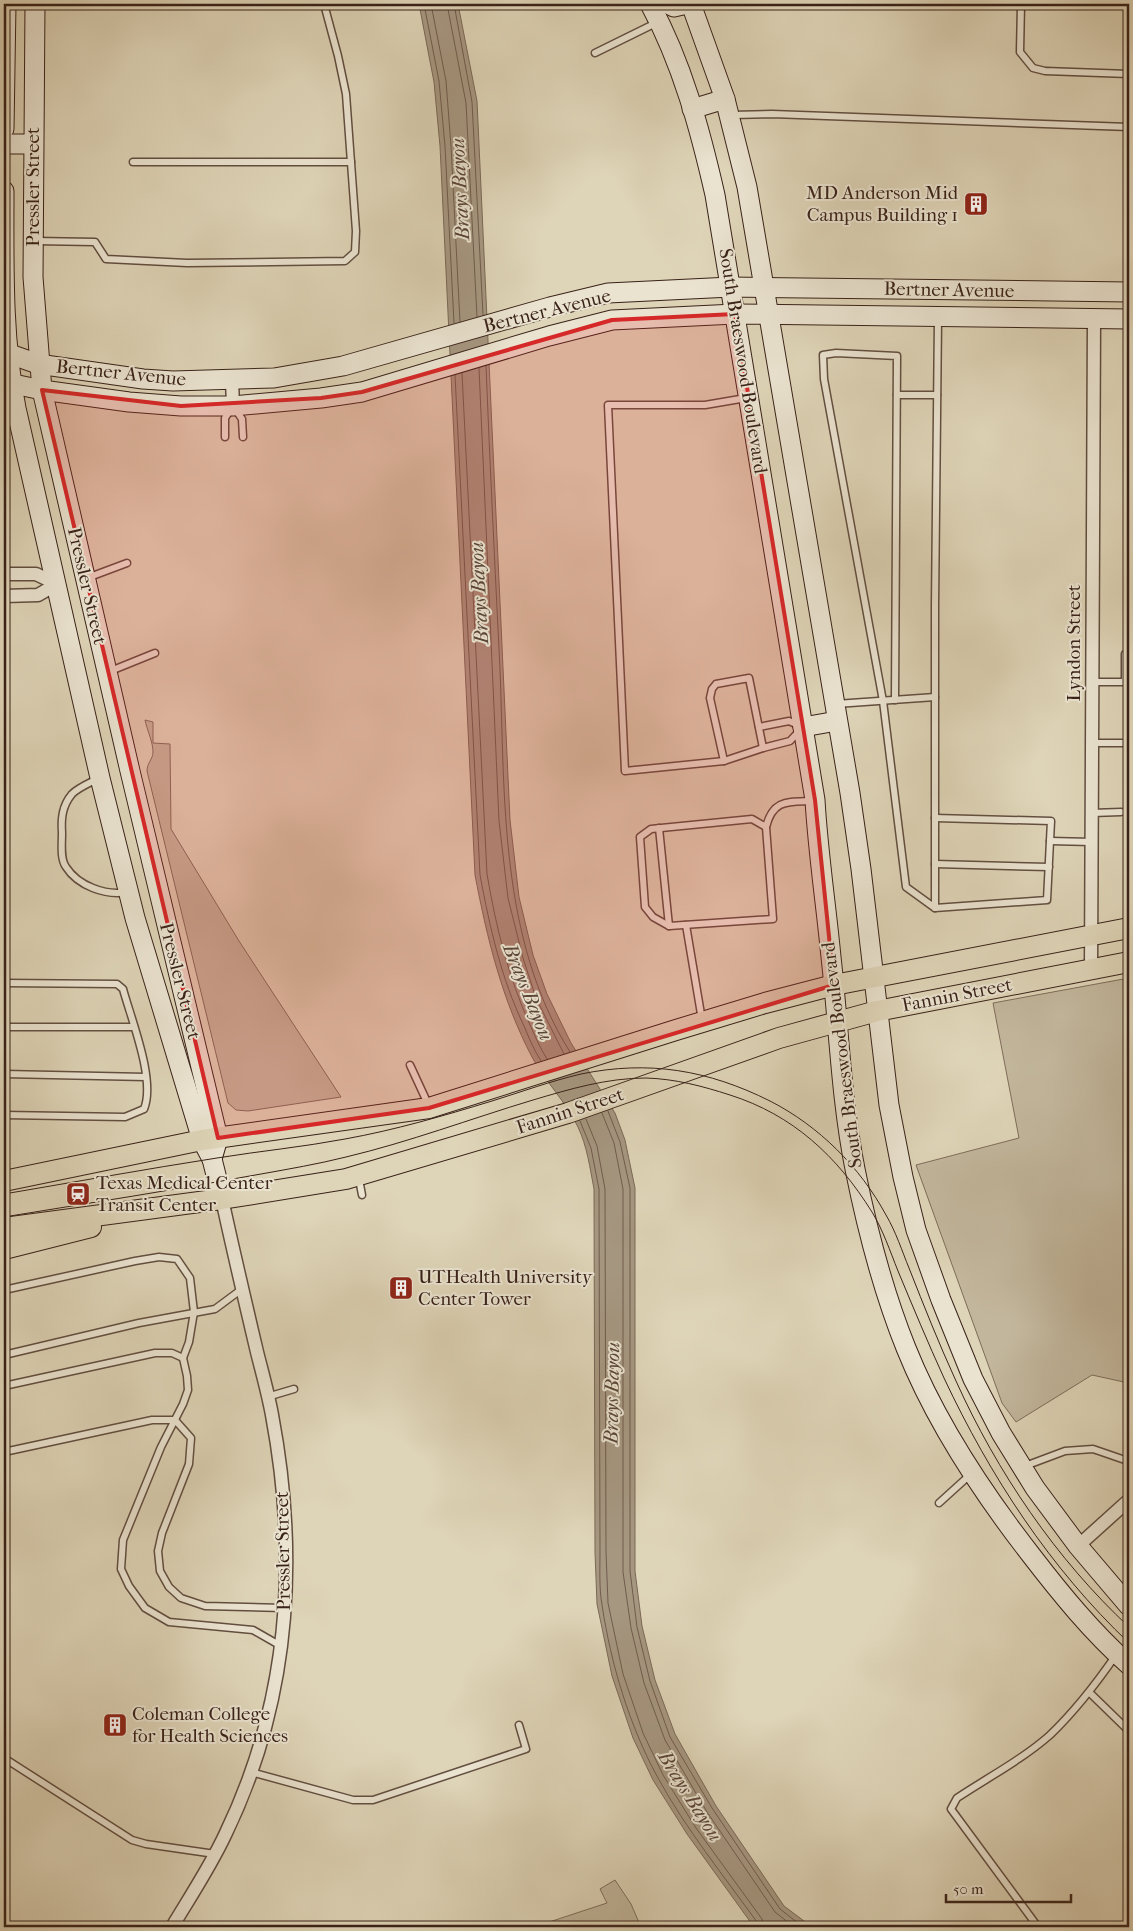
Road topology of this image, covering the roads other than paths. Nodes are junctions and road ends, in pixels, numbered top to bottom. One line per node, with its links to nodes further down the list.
1 (6, 4): 15 (street, Pressler Street)
2 (35, 4): 17 (street, Pressler Street)
3 (324, 4): 19 (lane)
4 (650, 4): 9 (street, South Braeswood Boulevard)
5 (668, 4): 6 (street)
6 (687, 4)
7 (691, 4): 12 (street, South Braeswood Boulevard)
8 (1021, 4): 11 (lane)
9 (659, 22): 10 (lane); 13 (street, South Braeswood Boulevard)
10 (596, 54)
11 (1129, 74)
12 (727, 107): 13 (street); 14 (lane); 23 (street, South Braeswood Boulevard)
13 (692, 109): 22 (street, South Braeswood Boulevard)
14 (1129, 127)
15 (4, 129)
16 (4, 144): 17 (street)
17 (33, 144): 21 (street, Pressler Street)
18 (133, 162): 19 (lane)
19 (351, 162): 21 (lane)
20 (4, 191): 32 (street, Pressler Street)
21 (33, 241): 33 (street, Pressler Street)
22 (731, 287): 23 (street, Bertner Avenue); 26 (street, South Braeswood Boulevard); 34 (street, Bertner Avenue)
23 (764, 287): 24 (street, Bertner Avenue); 27 (street, South Braeswood Boulevard)
24 (1057, 291): 25 (street, Bertner Avenue); 28 (street)
25 (1129, 292)
26 (736, 314): 27 (street, Bertner Avenue); 39 (street, South Braeswood Boulevard); 40 (street, Bertner Avenue)
27 (768, 315): 28 (street, Bertner Avenue); 55 (street, South Braeswood Boulevard)
28 (900, 316): 29 (street, Bertner Avenue)
29 (938, 316): 30 (street, Bertner Avenue); 38 (lane)
30 (1094, 318): 31 (street, Bertner Avenue); 51 (street, Lyndon Street)
31 (1129, 319)
32 (6, 352): 33 (street, Bertner Avenue); 35 (street, Pressler Street)
33 (38, 364): 34 (street, Bertner Avenue); 36 (street, Pressler Street)
34 (232, 380): 40 (street)
35 (8, 383): 36 (street, Bertner Avenue); 46 (street, Pressler Street)
36 (42, 390): 40 (street, Bertner Avenue); 45 (street, Pressler Street)
37 (897, 394): 38 (lane); 53 (lane); 54 (lane)
38 (937, 395): 52 (lane)
39 (749, 398): 57 (street, South Braeswood Boulevard); 61 (lane)
40 (233, 406): 41 (lane); 42 (lane)
41 (225, 437)
42 (243, 437)
43 (127, 563): 45 (lane)
44 (4, 574): 46 (street)
45 (86, 578): 46 (street); 50 (street, Pressler Street)
46 (57, 584): 47 (street); 63 (street, Pressler Street)
47 (4, 596)
48 (156, 652): 50 (lane)
49 (1129, 654): 51 (lane)
50 (107, 672): 62 (street, Pressler Street)
51 (1092, 682): 58 (street, Lyndon Street)
52 (935, 697): 53 (lane); 67 (lane)
53 (895, 700): 54 (lane)
54 (883, 701): 55 (lane); 75 (lane)
55 (836, 712): 57 (street); 84 (street, South Braeswood Boulevard)
56 (759, 727): 57 (lane); 60 (lane); 61 (lane)
57 (803, 727): 60 (lane); 64 (street, South Braeswood Boulevard)
58 (1092, 743): 59 (lane); 66 (street, Lyndon Street)
59 (1129, 743)
60 (763, 748): 61 (lane)
61 (724, 761)
62 (130, 771): 63 (street); 80 (street, Pressler Street)
63 (100, 778): 74 (street, Pressler Street); 74 (lane)
64 (815, 800): 68 (lane); 86 (street, South Braeswood Boulevard)
65 (1121, 812): 66 (lane)
66 (1092, 813): 71 (street, Lyndon Street)
67 (935, 818): 70 (lane); 72 (lane)
68 (766, 827): 69 (lane); 76 (lane)
69 (660, 828): 77 (lane); 77 (lane)
70 (1050, 841): 71 (lane); 73 (lane)
71 (1092, 842): 79 (street, Lyndon Street)
72 (935, 864): 73 (lane); 75 (lane)
73 (1049, 867): 75 (lane)
74 (128, 892): 82 (street, Pressler Street)
75 (935, 908)
76 (686, 925): 77 (lane); 88 (lane)
77 (669, 926)
78 (1129, 928): 79 (main road, Fannin Street)
79 (1091, 935): 83 (street, Lyndon Street); 84 (main road, Fannin Street)
80 (175, 957): 82 (street); 97 (street, Pressler Street)
81 (1129, 962): 83 (main road, Fannin Street)
82 (148, 964): 97 (street, Pressler Street)
83 (1091, 969): 87 (main road, Fannin Street)
84 (874, 977): 86 (main road, Fannin Street); 87 (street, South Braeswood Boulevard)
85 (4, 983): 91 (lane)
86 (834, 985): 88 (main road, Fannin Street); 89 (street, South Braeswood Boulevard)
87 (877, 1012): 89 (main road, Fannin Street); 116 (street, South Braeswood Boulevard)
88 (702, 1022): 95 (main road, Fannin Street)
89 (837, 1022): 101 (main road, Fannin Street); 117 (street, South Braeswood Boulevard)
90 (4, 1026): 91 (lane)
91 (134, 1027): 94 (lane)
92 (410, 1065): 95 (lane)
93 (4, 1074): 94 (lane)
94 (146, 1077): 96 (lane)
95 (429, 1108): 97 (main road, Fannin Street)
96 (4, 1115)
97 (210, 1139): 98 (main road, Fannin Street); 101 (street, Pressler Street)
98 (72, 1168): 99 (main road); 100 (main road, Fannin Street)
99 (4, 1174)
100 (4, 1181)
101 (222, 1199): 102 (main road, Fannin Street); 105 (street, Pressler Street)
102 (176, 1205): 103 (main road, Fannin Street); 104 (main road)
103 (4, 1228)
104 (4, 1249)
105 (242, 1289): 107 (lane); 112 (street, Pressler Street)
106 (4, 1290): 107 (lane)
107 (194, 1312): 108 (lane); 109 (lane)
108 (4, 1355)
109 (183, 1358): 110 (lane); 113 (lane)
110 (4, 1386)
111 (294, 1389): 112 (lane)
112 (268, 1396): 122 (street, Pressler Street)
113 (175, 1420): 114 (lane); 122 (lane); 123 (lane)
114 (4, 1452)
115 (1129, 1464): 116 (lane)
116 (1022, 1467): 120 (street, South Braeswood Boulevard)
117 (972, 1473): 119 (lane); 124 (street, South Braeswood Boulevard)
118 (1129, 1500): 120 (street)
119 (939, 1503)
120 (1078, 1546): 121 (street, South Braeswood Boulevard)
121 (1129, 1606)
122 (286, 1608): 123 (street, Pressler Street)
123 (282, 1647): 129 (street, Pressler Street)
124 (1123, 1659): 125 (lane)
125 (1090, 1692): 127 (lane); 132 (lane)
126 (519, 1725): 129 (lane)
127 (1129, 1731)
128 (4, 1758): 130 (lane)
129 (251, 1772): 130 (street, Pressler Street)
130 (215, 1854): 131 (street, Pressler Street)
131 (172, 1927)
132 (1038, 1927)

